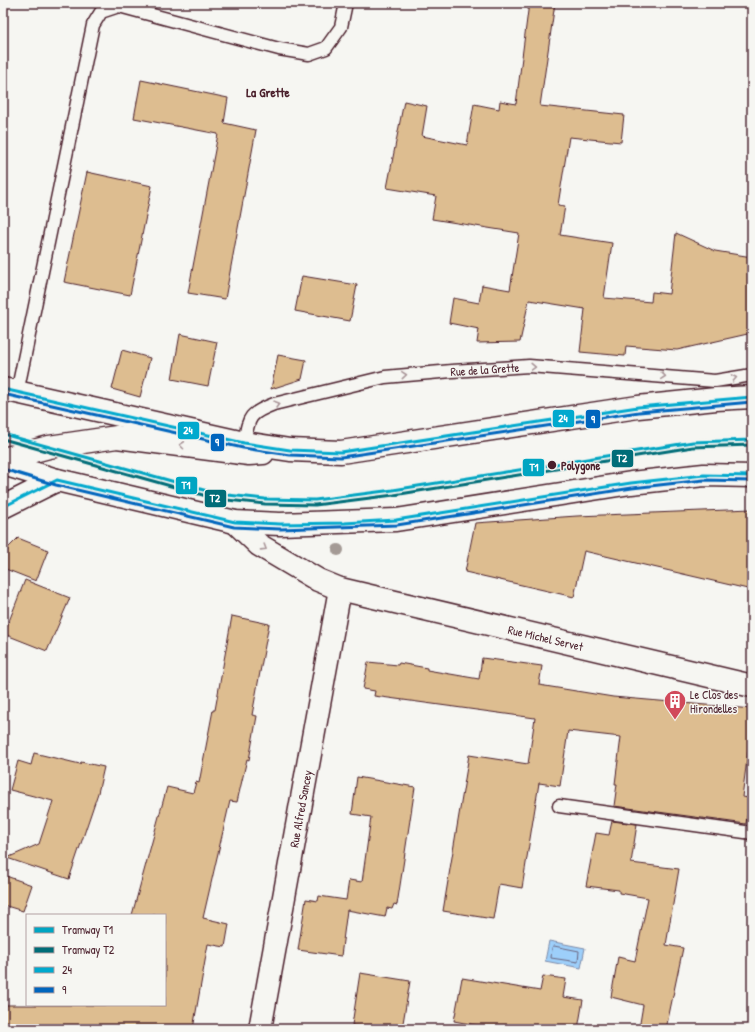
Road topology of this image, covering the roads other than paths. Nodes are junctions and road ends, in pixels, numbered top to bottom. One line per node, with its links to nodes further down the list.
1 (346, 3): 4 (lane)
2 (752, 374): 3 (lane, Rue de la Grette, one-way to 2)
3 (715, 390): 5 (main road); 6 (lane, Rue de la Grette, one-way to 3); 7 (main road)
4 (10, 391): 6 (main road)
5 (752, 398)
6 (246, 434): 7 (main road)
7 (290, 450): 8 (main road, one-way to 8)
8 (3, 459)
9 (3, 464): 11 (main road)
10 (752, 476): 13 (main road)
11 (57, 480): 12 (main road); 13 (main road)
12 (3, 507)
13 (235, 522): 14 (main road, Rue Michel Servet, one-way to 14)
14 (340, 589): 15 (main road, Rue Michel Servet); 18 (main road, Rue Alfred Sancey)
15 (752, 686)
16 (559, 806): 17 (lane)
17 (752, 833)
18 (260, 1029)

